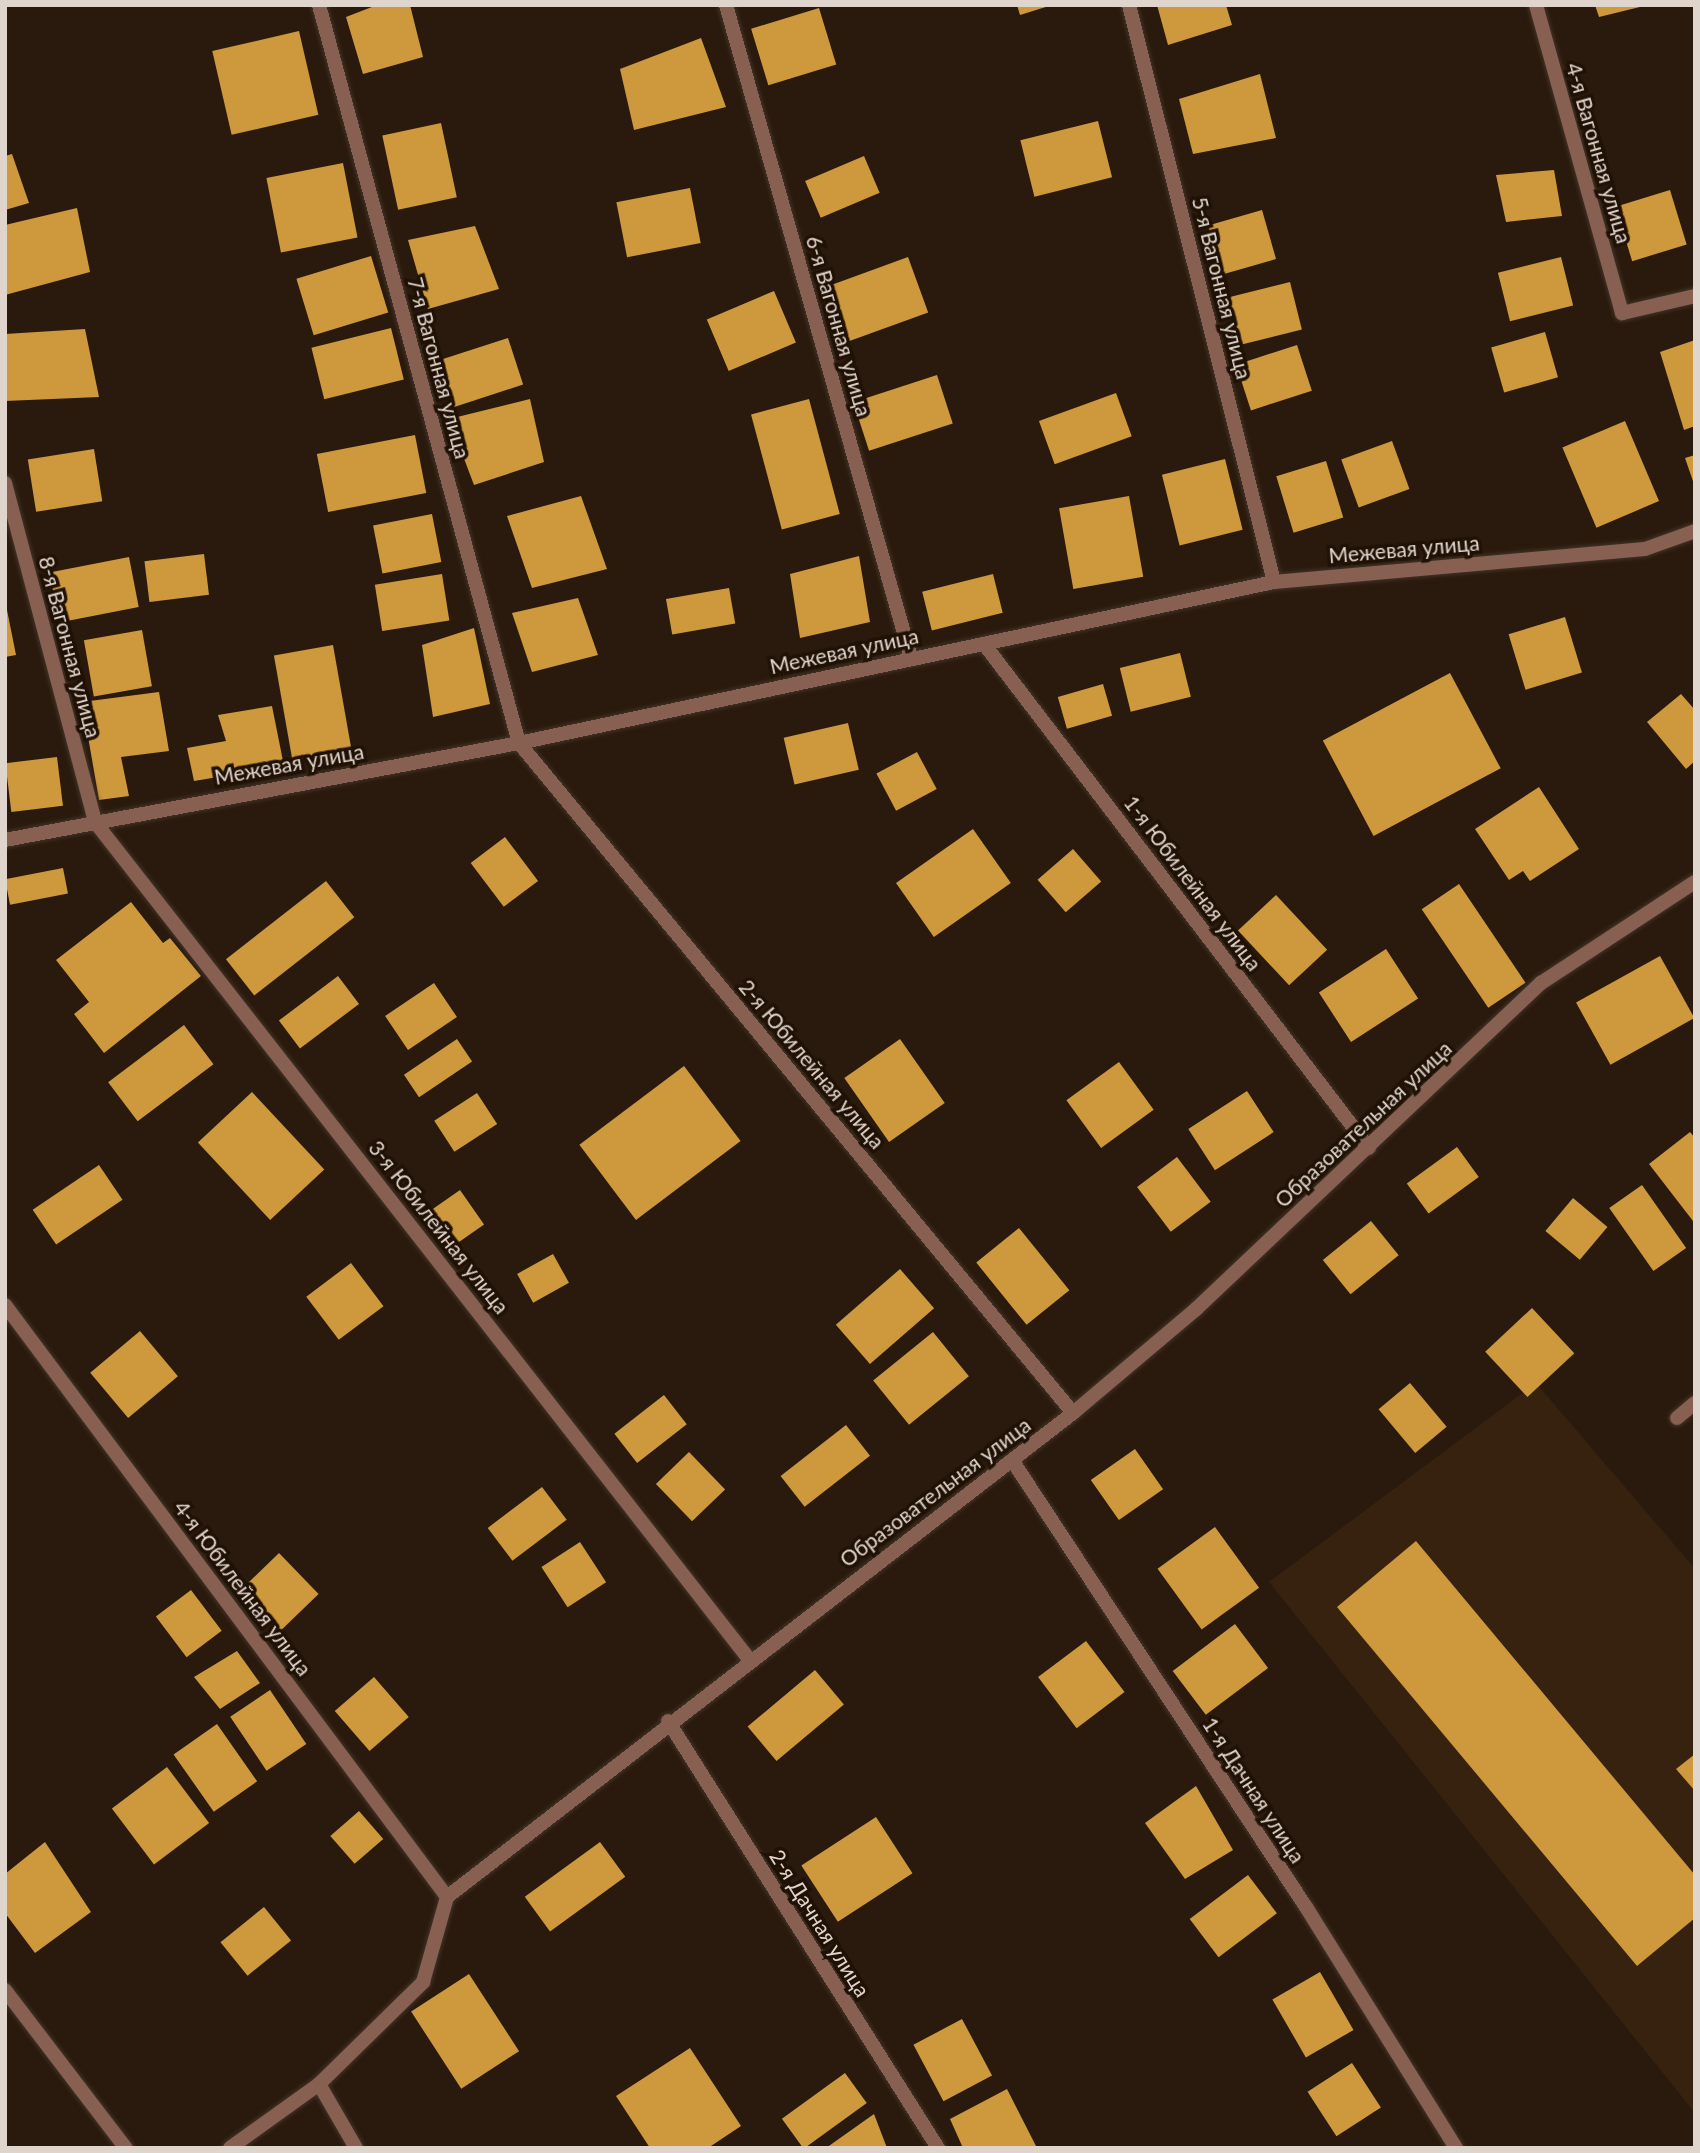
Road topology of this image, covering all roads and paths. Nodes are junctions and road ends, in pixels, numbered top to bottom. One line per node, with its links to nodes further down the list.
1 (318, 5): 11 (street, 7-я Вагонная улица)
2 (726, 5): 10 (street, 6-я Вагонная улица)
3 (1129, 5): 8 (street, 5-я Вагонная улица)
4 (1535, 5): 5 (street, 4-я Вагонная улица)
5 (1695, 296)
6 (5, 483): 12 (street, 8-я Вагонная улица)
7 (1695, 531): 8 (street, Межевая улица)
8 (1274, 582): 9 (street, Межевая улица)
9 (984, 644): 10 (street, Межевая улица); 15 (street, 1-я Юбилейная улица)
10 (911, 657): 11 (street, Межевая улица)
11 (519, 743): 12 (street, Межевая улица); 18 (street, 2-я Юбилейная улица)
12 (95, 822): 13 (street, Межевая улица); 21 (street, 3-я Юбилейная улица)
13 (5, 840)
14 (1695, 882): 15 (street, Образовательная улица)
15 (1369, 1147): 18 (street, Образовательная улица)
16 (5, 1305): 23 (street, 4-я Юбилейная улица)
17 (1695, 1403): 19 (street)
18 (1073, 1413): 20 (street, Образовательная улица)
19 (1677, 1418)
20 (1012, 1460): 21 (street, Образовательная улица); 30 (street, 1-я Дачная улица)
21 (750, 1658): 22 (street, Образовательная улица)
22 (668, 1721): 23 (street, Образовательная улица); 29 (street, 2-я Дачная улица)
23 (447, 1897): 25 (street)
24 (5, 1990): 26 (street)
25 (319, 2084): 27 (street); 28 (street)
26 (126, 2148)
27 (230, 2148)
28 (356, 2148)
29 (937, 2148)
30 (1456, 2148)

